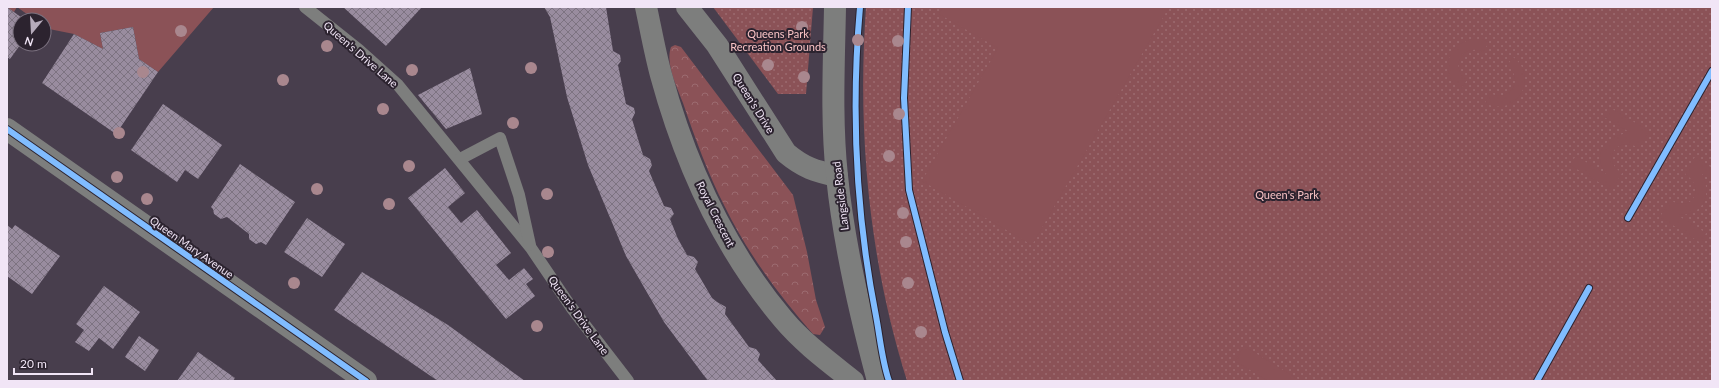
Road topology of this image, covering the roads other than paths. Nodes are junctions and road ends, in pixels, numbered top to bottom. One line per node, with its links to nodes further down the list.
1 (305, 7): 6 (lane, Queen's Drive Lane)
2 (646, 7): 11 (street, Royal Crescent)
3 (687, 7): 7 (street, Queen's Drive)
4 (835, 7): 7 (street, Langside Road)
5 (7, 128): 9 (street, Queen Mary Avenue)
6 (460, 160): 8 (lane, Queen's Drive Lane); 8 (lane, Queen's Drive Lane)
7 (837, 176): 12 (street, Langside Road)
8 (531, 248): 10 (lane, Queen's Drive Lane)
9 (366, 381)
10 (628, 381)
11 (853, 381)
12 (878, 381)

